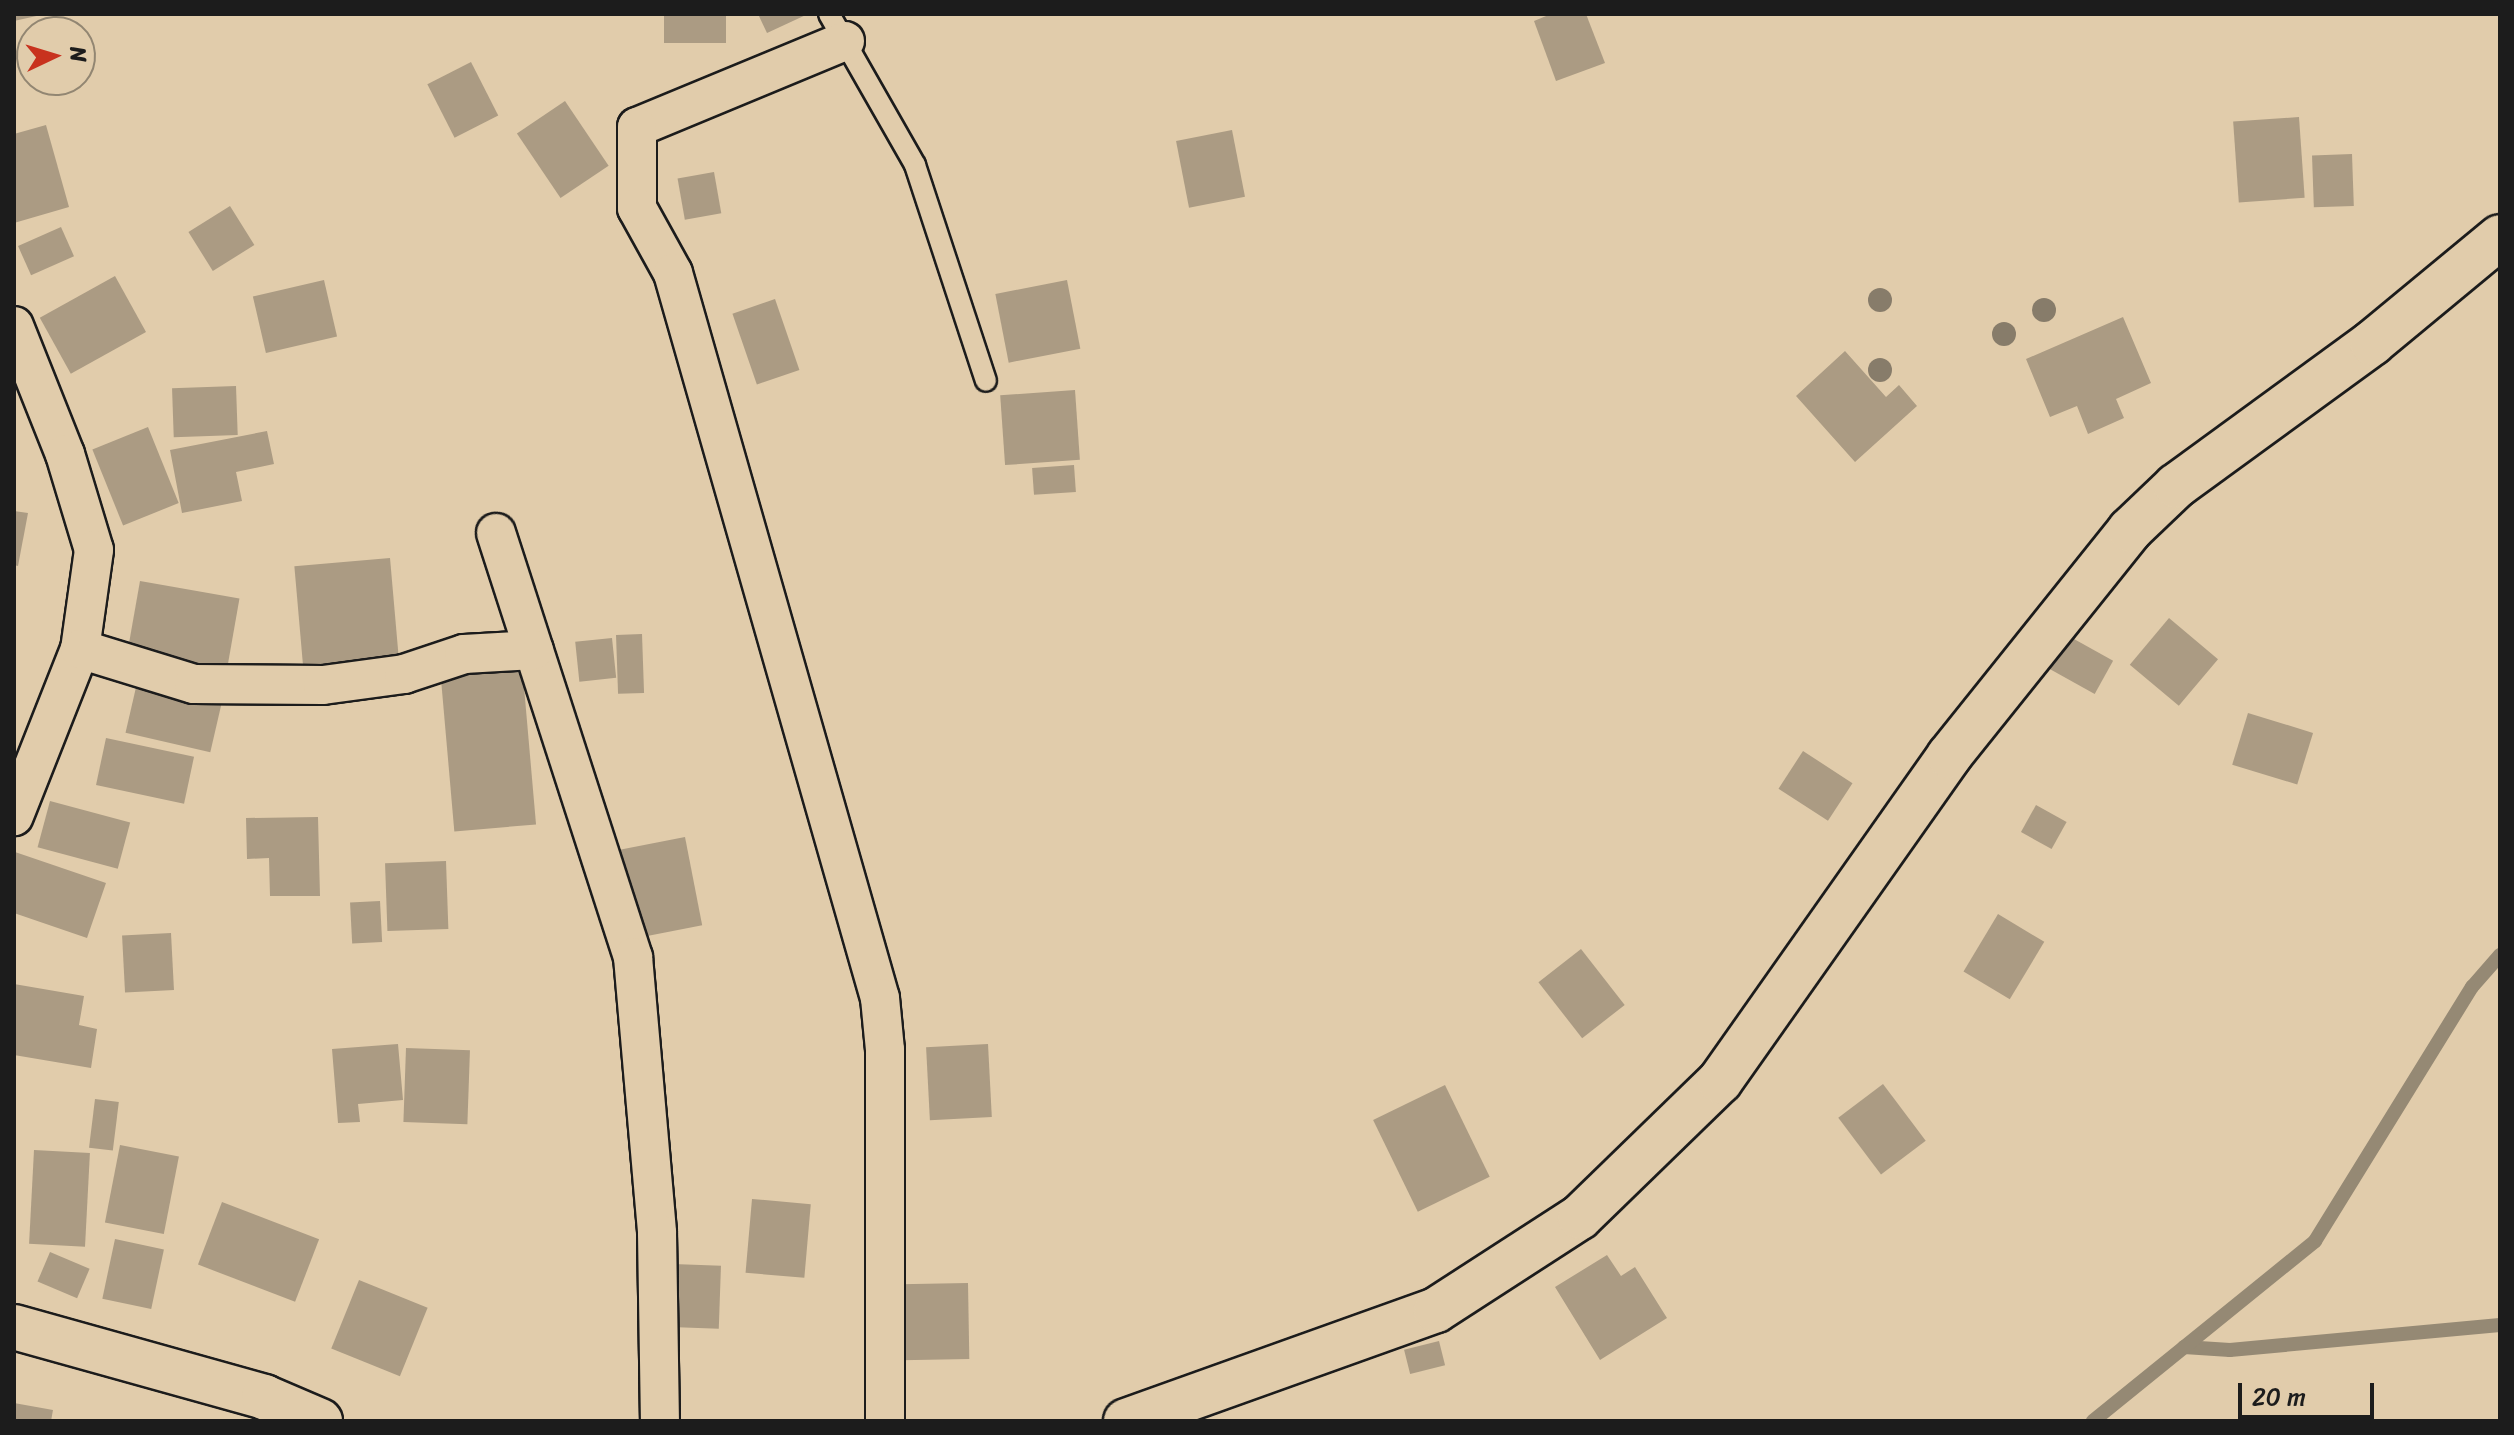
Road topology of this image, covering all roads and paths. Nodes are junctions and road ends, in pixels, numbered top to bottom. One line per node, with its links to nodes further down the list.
1 (837, 28): 4 (lane); 12 (street)
2 (2500, 237): 13 (main road)
3 (14, 326): 6 (street)
4 (986, 381)
5 (496, 533): 7 (street)
6 (80, 649): 7 (street); 8 (street)
7 (534, 650): 11 (street)
8 (14, 816)
9 (14, 1327): 10 (main road)
10 (320, 1421)
11 (660, 1421)
12 (885, 1421)
13 (1126, 1421)

